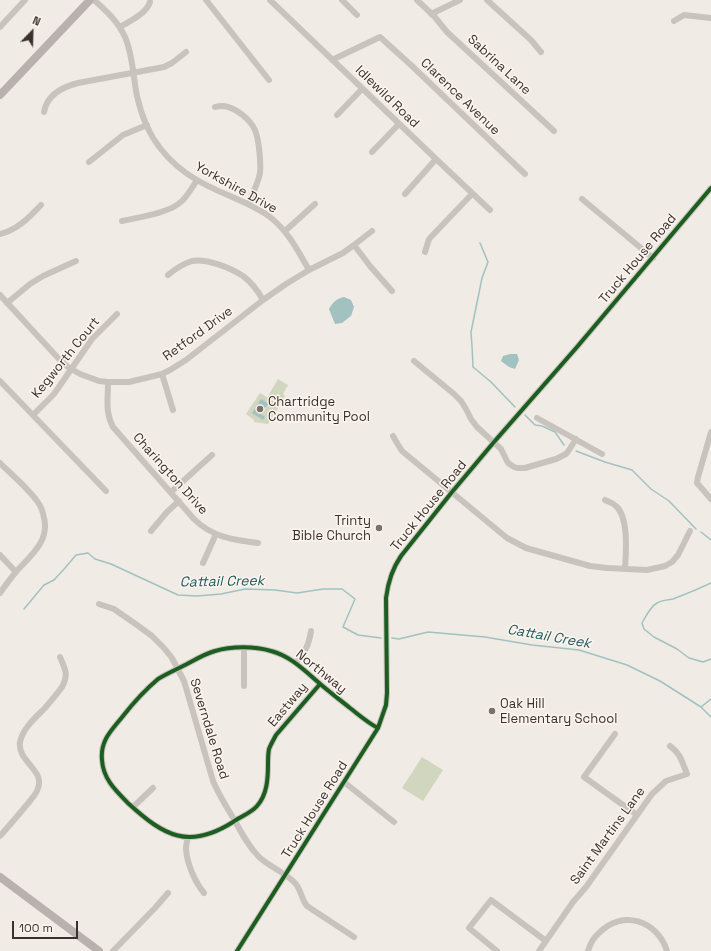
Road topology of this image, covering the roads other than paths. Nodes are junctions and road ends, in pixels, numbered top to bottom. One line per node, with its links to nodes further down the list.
1 (15, 0): 13 (street)
2 (25, 0): 13 (street)
3 (90, 0): 27 (main road)
4 (94, 0): 20 (street, Yorkshire Drive)
5 (206, 0): 25 (street)
6 (270, 0): 14 (street, Idlewild Road)
7 (281, 0): 14 (street)
8 (342, 0): 16 (street)
9 (417, 0): 15 (street, Sabrina Lane)
10 (460, 0): 15 (street)
11 (487, 0): 22 (street)
12 (150, 2): 20 (street)
13 (20, 5): 19 (street)
14 (276, 5): 23 (street, Idlewild Road)
15 (431, 14): 33 (street, Sabrina Lane)
16 (357, 15)
17 (711, 18): 18 (street)
18 (674, 20)
19 (0, 27)
20 (120, 27): 24 (street, Yorkshire Drive)
21 (186, 52): 24 (street)
22 (541, 52)
23 (332, 60): 26 (street, Idlewild Road); 37 (street, Clarence Avenue)
24 (134, 73): 29 (street); 32 (street, Yorkshire Drive)
25 (269, 80)
26 (362, 89): 30 (street); 31 (street, Idlewild Road)
27 (0, 95)
28 (215, 106): 44 (street)
29 (44, 112)
30 (337, 115)
31 (399, 124): 34 (street); 35 (street, Idlewild Road)
32 (146, 125): 36 (street); 38 (street, Yorkshire Drive)
33 (554, 131)
34 (372, 152)
35 (436, 160): 40 (street); 41 (street, Idlewild Road)
36 (89, 162)
37 (525, 174)
38 (197, 180): 44 (street, Yorkshire Drive); 47 (street)
39 (711, 188): 53 (street, Truck House Road)
40 (405, 194)
41 (472, 194): 46 (street, Idlewild Road); 52 (street)
42 (582, 199): 53 (street)
43 (41, 204): 50 (street)
44 (248, 204): 49 (street, Yorkshire Drive)
45 (315, 204): 49 (street)
46 (490, 210)
47 (122, 221)
48 (372, 231): 51 (street, Retford Drive)
49 (285, 232): 55 (street, Yorkshire Drive)
50 (0, 234)
51 (354, 245): 55 (street, Retford Drive); 57 (street)
52 (425, 252)
53 (652, 258): 73 (street, Truck House Road)
54 (76, 261): 60 (street)
55 (309, 270): 59 (street, Retford Drive)
56 (168, 275): 59 (street)
57 (392, 290)
58 (0, 295): 60 (street, Retford Drive)
59 (263, 300): 64 (street, Retford Drive)
60 (7, 303): 63 (street, Retford Drive)
61 (117, 314): 63 (street, Kegworth Court)
62 (414, 361): 73 (street)
63 (72, 370): 66 (street, Retford Drive); 68 (street, Kegworth Court)
64 (162, 374): 66 (street, Retford Drive); 67 (street)
65 (0, 381): 68 (street)
66 (108, 382): 78 (street, Charington Drive)
67 (173, 410)
68 (33, 415): 77 (street)
69 (537, 418): 72 (street)
70 (711, 432): 80 (street)
71 (393, 436): 79 (street)
72 (576, 439): 73 (street); 75 (street)
73 (494, 442): 79 (street, Truck House Road)
74 (212, 454): 78 (street)
75 (602, 454)
76 (0, 463): 90 (street)
77 (106, 491)
78 (171, 492): 82 (street, Charington Drive)
79 (452, 492): 89 (street); 100 (street, Truck House Road)
80 (711, 499)
81 (605, 500): 89 (street)
82 (179, 501): 84 (street); 85 (street, Charington Drive)
83 (690, 531): 89 (street)
84 (151, 532)
85 (216, 534): 86 (street, Charington Drive); 88 (street)
86 (258, 543)
87 (0, 555): 90 (street)
88 (203, 563)
89 (625, 569)
90 (16, 572): 91 (street)
91 (0, 593)
92 (99, 604): 97 (street, Severndale Road)
93 (311, 631): 96 (street)
94 (244, 648): 96 (street, Northway); 97 (street, Northway); 99 (street)
95 (60, 657): 109 (street)
96 (296, 663): 98 (street, Northway)
97 (178, 668): 105 (street, Northway); 107 (street, Severndale Road)
98 (320, 684): 100 (street, Northway); 107 (street, Eastway)
99 (244, 686)
100 (378, 728): 103 (street, Truck House Road)
101 (615, 734): 106 (street)
102 (670, 746): 106 (street, Saint Martins Lane)
103 (344, 782): 108 (street); 111 (street, Truck House Road)
104 (153, 788): 105 (street)
105 (133, 807): 110 (street, Eastway)
106 (637, 815): 116 (street, Saint Martins Lane)
107 (235, 821): 110 (street, Eastway); 111 (street, Severndale Road)
108 (394, 822)
109 (0, 836)
110 (188, 837): 114 (street)
111 (286, 875): 115 (street); 117 (street, Truck House Road)
112 (0, 877): 118 (main road)
113 (168, 893): 119 (street)
114 (204, 893)
115 (354, 937)
116 (546, 941): 121 (street); 122 (street, Saint Martins Lane)
117 (238, 949): 120 (street)
118 (99, 951)
119 (113, 951)
120 (246, 951)
121 (497, 951)
122 (539, 951)
123 (588, 951): 124 (street)
124 (667, 951)

